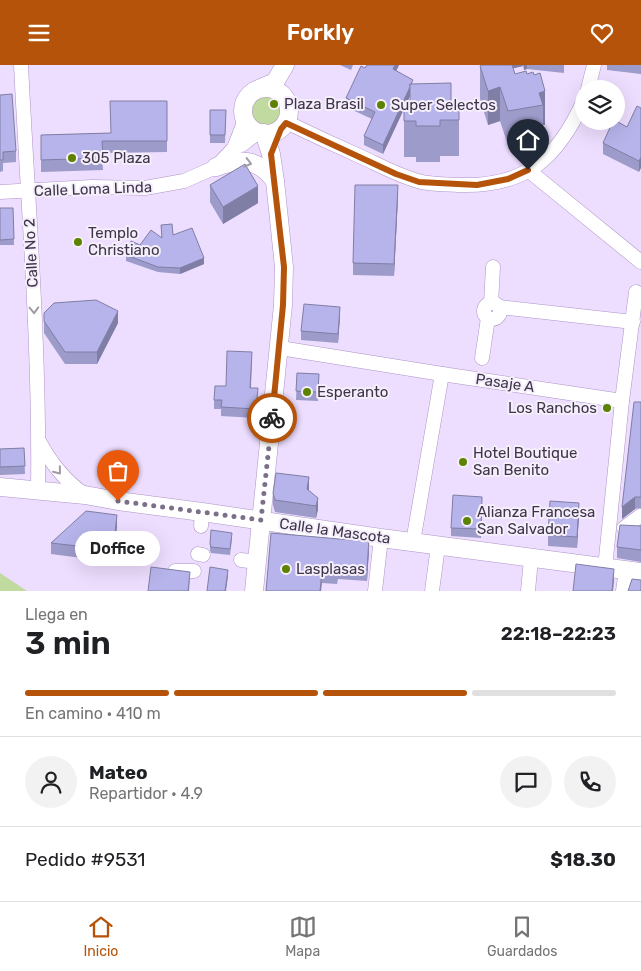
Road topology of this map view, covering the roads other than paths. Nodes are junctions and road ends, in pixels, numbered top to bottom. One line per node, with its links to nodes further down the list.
1 (21, 65): 13 (street, Calle No 2)
2 (284, 65): 6 (main road)
3 (296, 65): 7 (main road)
4 (594, 65): 5 (street)
5 (590, 80)
6 (261, 88): 7 (main road); 9 (main road)
7 (284, 95): 9 (main road)
8 (575, 119): 11 (street)
9 (267, 127): 10 (street, Calle Loma Linda); 11 (street); 12 (main road)
10 (216, 167): 12 (main road, one-way to 12); 13 (street, Calle Loma Linda)
11 (528, 170): 15 (street)
12 (275, 181): 20 (main road)
13 (28, 191): 14 (street, Calle Loma Linda); 24 (street, Calle No 2, one-way to 24)
14 (0, 192)
15 (641, 262)
16 (493, 267): 18 (street)
17 (636, 292): 19 (street)
18 (494, 311): 19 (street); 21 (street)
19 (632, 327): 23 (street)
20 (280, 347): 22 (street, Pasaje A); 28 (main road)
21 (482, 358)
22 (442, 374): 23 (street, Pasaje A); 32 (street)
23 (622, 401): 30 (street)
24 (38, 441): 26 (street, Calle No 2); 27 (street, one-way to 27)
25 (0, 487): 26 (main road, Calle la Mascota)
26 (38, 490): 27 (main road, Calle la Mascota)
27 (85, 495): 28 (main road, Calle la Mascota)
28 (261, 520): 31 (main road, Calle la Mascota); 39 (main road)
29 (641, 523): 30 (street)
30 (609, 526): 35 (street)
31 (381, 538): 32 (main road, Calle la Mascota); 40 (street)
32 (413, 542): 33 (main road, Calle la Mascota)
33 (438, 546): 34 (main road, Calle la Mascota); 41 (street)
34 (531, 559): 35 (main road, Calle la Mascota); 42 (street)
35 (605, 568): 38 (main road, Calle la Mascota)
36 (175, 571): 37 (street)
37 (194, 571)
38 (633, 571): 43 (street)
39 (254, 591)
40 (374, 591)
41 (432, 591)
42 (528, 591)
43 (623, 591)

